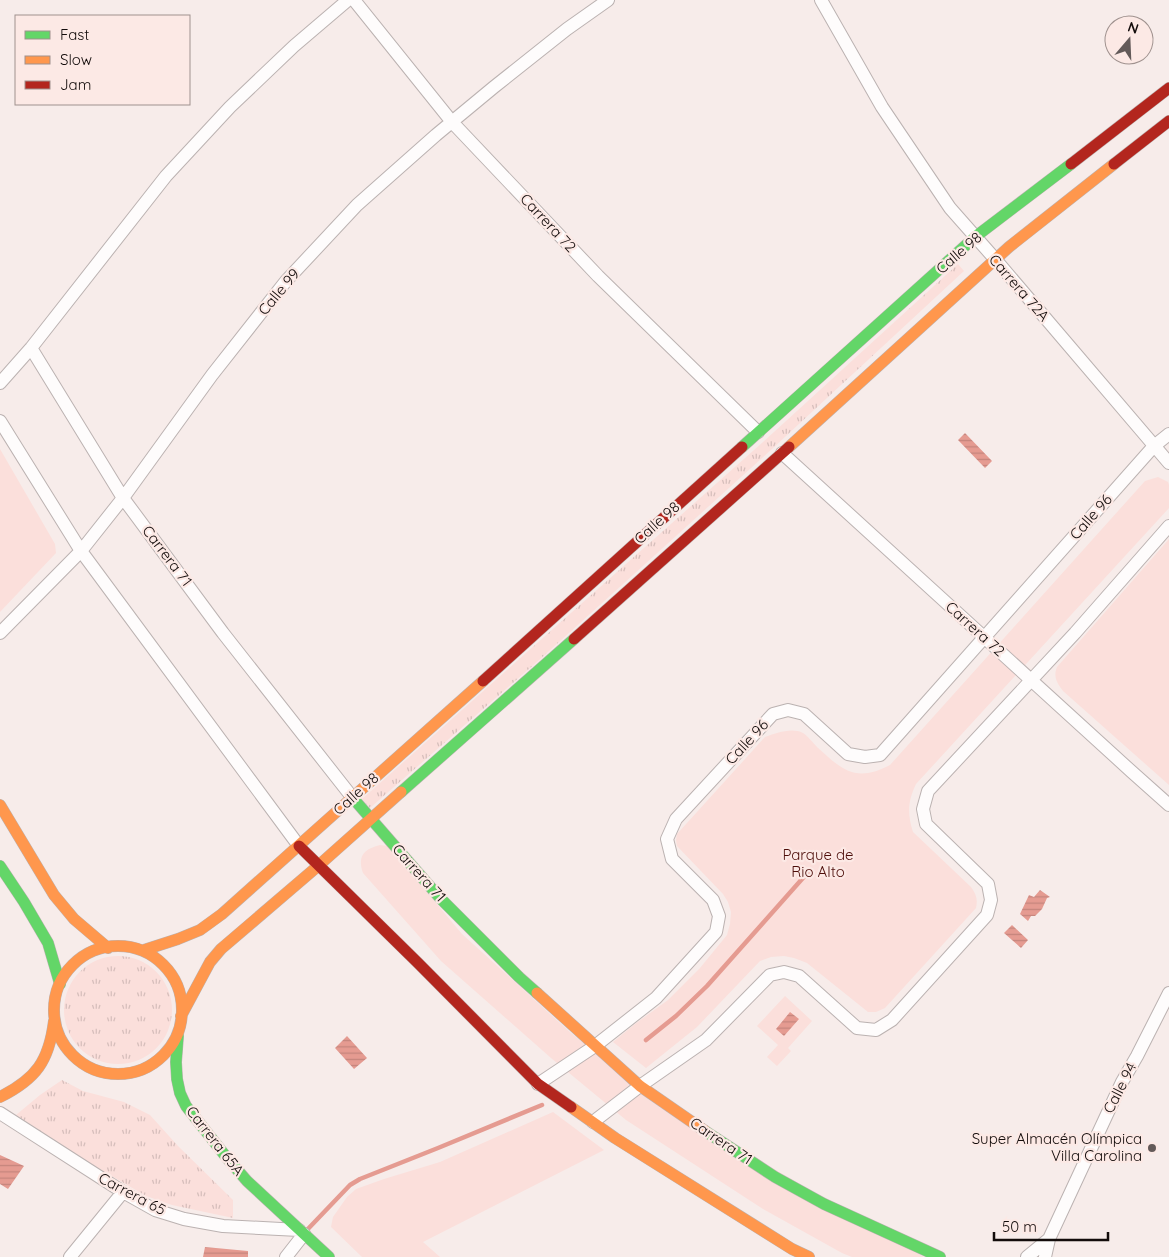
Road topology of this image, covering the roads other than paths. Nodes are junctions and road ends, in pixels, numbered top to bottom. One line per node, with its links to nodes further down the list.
1 (348, 0): 10 (street)
2 (354, 0): 7 (street, Carrera 72)
3 (608, 0): 7 (street, Calle 99)
4 (821, 0): 8 (street, Carrera 72A)
5 (1169, 88): 8 (street, Calle 98)
6 (1169, 121): 9 (street, Calle 98)
7 (452, 122): 13 (street, Carrera 72); 18 (street, Calle 99)
8 (975, 238): 9 (street, Carrera 72A); 13 (street, Calle 98)
9 (995, 259): 15 (street, Carrera 72A); 16 (street, Calle 98)
10 (31, 348): 11 (street); 18 (street, Carrera 71)
11 (0, 383)
12 (0, 421): 20 (street)
13 (758, 432): 24 (street, Calle 98)
14 (1169, 434): 15 (street, Calle 96)
15 (1154, 446): 17 (street, Carrera 72A); 22 (street, Calle 96)
16 (782, 453): 22 (street, Carrera 72); 27 (street, Calle 98)
17 (1169, 463)
18 (123, 498): 20 (street, Calle 99); 24 (street, Carrera 71)
19 (1169, 526): 23 (street)
20 (81, 551): 21 (street, Calle 99); 28 (street)
21 (0, 633)
22 (984, 637): 23 (street, Carrera 72); 38 (street, Calle 96)
23 (1032, 680): 26 (street, Carrera 72); 40 (street)
24 (352, 797): 27 (street, Carrera 71); 28 (street, Calle 98)
25 (0, 805): 31 (street)
26 (1169, 805)
27 (371, 819): 30 (street, Calle 98); 38 (street, Carrera 71)
28 (298, 846): 30 (street); 32 (street, Calle 98)
29 (0, 866): 33 (street)
30 (318, 866): 36 (street, Calle 98); 39 (street)
31 (108, 948): 32 (street); 33 (street)
32 (144, 950): 36 (street)
33 (60, 984): 35 (street)
34 (1169, 993): 46 (street, Calle 94)
35 (54, 1015): 37 (street); 41 (street)
36 (182, 1016): 37 (street)
37 (179, 1030): 45 (street, Carrera 65A)
38 (595, 1046): 39 (street, Calle 96); 40 (street, Carrera 71)
39 (538, 1084): 43 (street)
40 (640, 1086): 43 (street); 51 (street, Carrera 71)
41 (0, 1098)
42 (0, 1113): 44 (street, Carrera 65)
43 (593, 1122): 50 (street)
44 (123, 1192): 45 (street, Carrera 65); 47 (street)
45 (301, 1232): 48 (street); 49 (street)
46 (1049, 1239): 52 (street, Calle 94); 53 (street, Calle 94)
47 (70, 1257)
48 (286, 1257)
49 (329, 1257)
50 (809, 1257)
51 (940, 1257)
52 (1027, 1257)
53 (1045, 1257)

